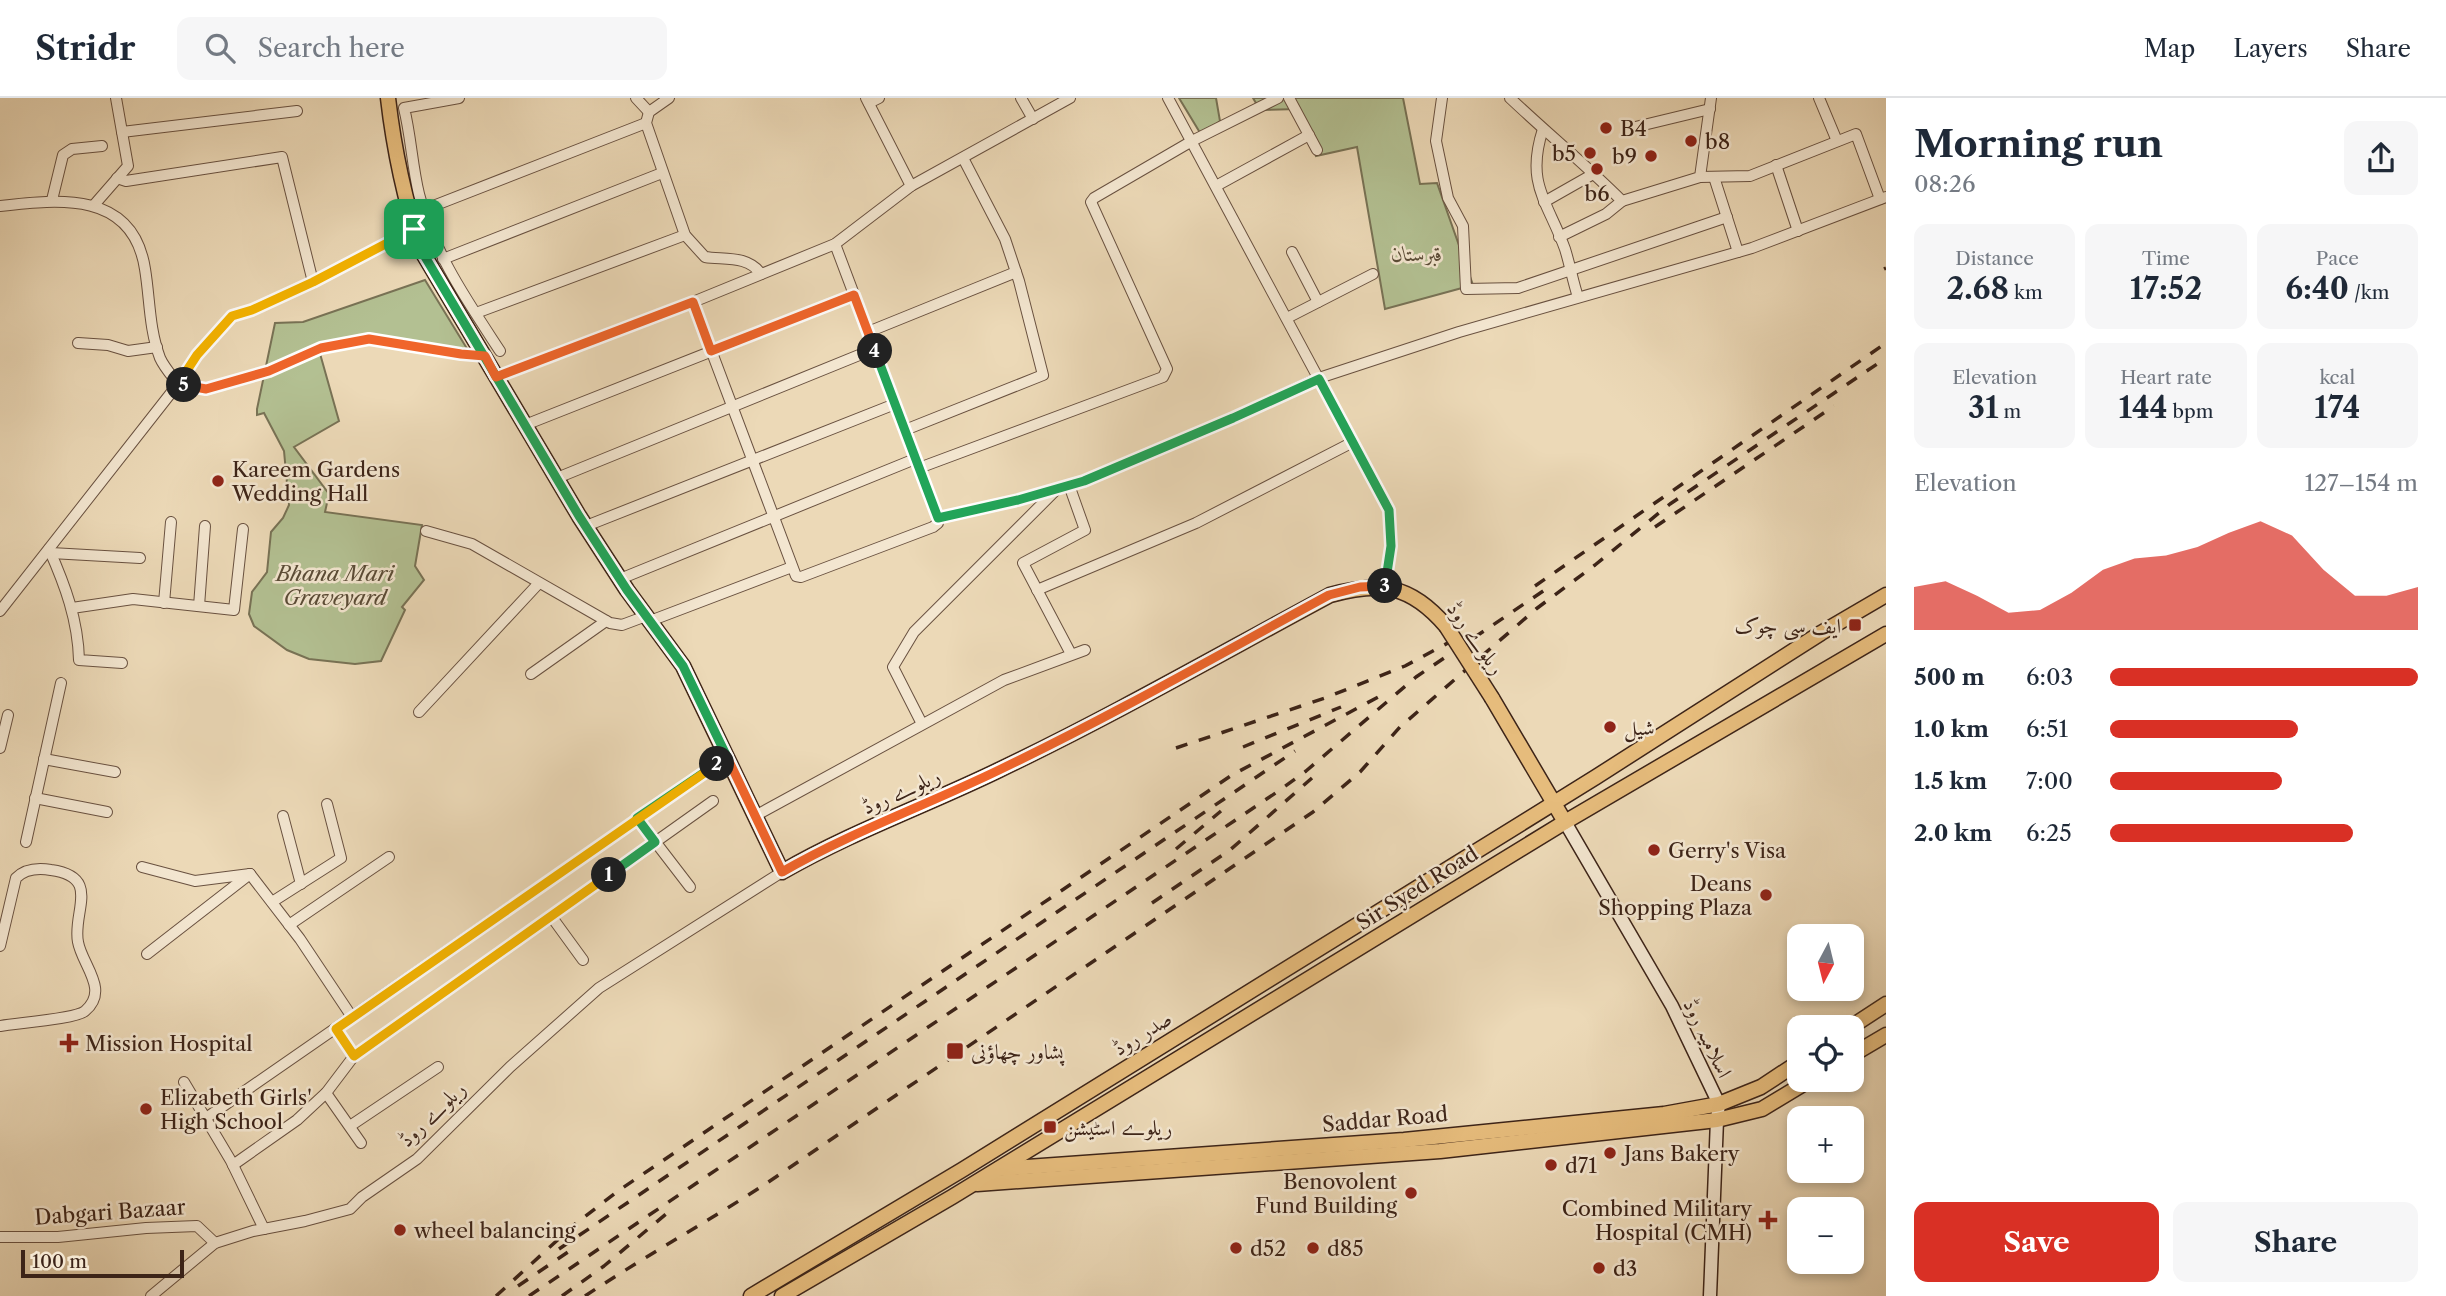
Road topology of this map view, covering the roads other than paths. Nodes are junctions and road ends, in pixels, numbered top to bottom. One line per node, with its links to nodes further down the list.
1 (116, 98): 22 (street)
2 (388, 98): 45 (main road)
3 (458, 98): 43 (street)
4 (636, 98): 18 (street)
5 (669, 98): 18 (street)
6 (879, 98): 15 (street)
7 (1021, 98): 19 (street)
8 (1070, 98): 19 (street)
9 (1168, 98): 24 (street)
10 (1278, 98): 24 (street)
11 (1289, 98): 23 (street)
12 (1441, 98): 53 (street)
13 (1510, 98): 21 (street)
14 (1819, 98): 25 (street)
15 (867, 101): 35 (street)
16 (1710, 104): 20 (street); 32 (street)
17 (297, 111): 22 (street)
18 (648, 117): 30 (street); 43 (street)
19 (1033, 119): 28 (street)
20 (1627, 129)
21 (1543, 130): 31 (street); 40 (street)
22 (122, 132): 34 (street)
23 (1309, 135): 27 (street); 36 (street)
24 (1192, 141): 36 (street); 80 (street)
25 (1837, 141): 29 (street); 37 (street)
26 (102, 146): 38 (street)
27 (1317, 150)
28 (963, 158): 35 (street); 54 (street)
29 (1776, 165): 33 (street); 46 (street)
30 (662, 173): 47 (street); 52 (street)
31 (1595, 173): 39 (street); 40 (street)
32 (1700, 177): 33 (street); 39 (street)
33 (1714, 177): 44 (street)
34 (117, 178): 41 (street); 57 (street)
35 (911, 186): 49 (street)
36 (1216, 186): 63 (street)
37 (1883, 198): 46 (street)
38 (52, 200): 41 (street); 42 (street)
39 (1622, 201): 48 (street)
40 (1544, 202): 48 (street)
41 (94, 205): 66 (street)
42 (0, 206)
43 (424, 210): 52 (street)
44 (1727, 218): 50 (street); 53 (street)
45 (414, 229): 57 (street); 70 (main road)
46 (1798, 230): 50 (street)
47 (685, 234): 55 (street); 62 (street)
48 (1559, 237): 53 (street)
49 (835, 244): 55 (street); 58 (street)
50 (1738, 252): 59 (street)
51 (1292, 253): 61 (street)
52 (443, 259): 62 (street)
53 (1571, 271): 59 (street)
54 (1016, 272): 64 (street); 77 (street)
55 (761, 274): 60 (street)
56 (1373, 274): 61 (street)
57 (313, 282): 73 (street)
58 (854, 295): 64 (street); 69 (street)
59 (1577, 297): 72 (street)
60 (693, 302): 69 (street); 71 (street)
61 (1318, 302): 63 (street)
62 (476, 313): 68 (street)
63 (1287, 318): 72 (street)
64 (868, 332): 67 (street)
65 (78, 343): 66 (street)
66 (157, 347): 73 (street)
67 (874, 349): 74 (street); 75 (street)
68 (500, 351)
69 (711, 351): 75 (street); 76 (street)
70 (485, 356): 71 (main road); 73 (street)
71 (496, 377): 76 (main road)
72 (1319, 379): 78 (street); 82 (street)
73 (178, 384): 91 (street)
74 (895, 404): 77 (street); 79 (street)
75 (732, 407): 79 (street); 81 (street)
76 (525, 425): 81 (main road)
77 (905, 430): 80 (street)
78 (1353, 442): 96 (street); 97 (street)
79 (752, 460): 84 (street); 88 (street)
80 (917, 464): 84 (street); 85 (street)
81 (557, 478): 88 (main road)
82 (1069, 485): 83 (street); 97 (street)
83 (1057, 489): 85 (street); 113 (street)
84 (773, 516): 93 (street); 94 (street)
85 (938, 518): 93 (street)
86 (171, 522): 99 (street)
87 (205, 526): 100 (street)
88 (586, 526): 94 (main road)
89 (243, 529): 100 (street)
90 (426, 531): 95 (street)
91 (50, 551): 92 (street); 101 (street); 102 (street)
92 (140, 558)
93 (792, 567): 103 (street)
94 (620, 579): 103 (main road)
95 (539, 583): 104 (street); 111 (street)
96 (1384, 588): 120 (main road, ریلوے روڈ, bridge); 131 (main road, ریلوے روڈ)
97 (1037, 590): 107 (street)
98 (1886, 595): 120 (main road, صدر روڈ)
99 (164, 603): 100 (street); 101 (street)
100 (199, 607)
101 (72, 608): 108 (street)
102 (0, 611)
103 (648, 618): 104 (street); 115 (main road)
104 (606, 621): 109 (street)
105 (1886, 634): 126 (main road, Sir Syed Road)
106 (1085, 650): 107 (street)
107 (1071, 654): 113 (street)
108 (122, 663)
109 (531, 674)
110 (61, 683): 116 (street)
111 (419, 712)
112 (8, 715): 114 (street)
113 (922, 724): 124 (street)
114 (0, 748)
115 (727, 757): 124 (main road); 125 (street)
116 (44, 759): 117 (street); 118 (street)
117 (115, 772)
118 (36, 798): 122 (street); 127 (street)
119 (713, 801): 128 (street)
120 (1554, 803): 126 (main road, ریلوے روڈ); 161 (main road, صدر روڈ)
121 (327, 804): 133 (street)
122 (107, 811)
123 (284, 816): 133 (street)
124 (755, 816): 131 (main road)
125 (637, 818): 128 (street); 142 (street)
126 (1565, 822): 154 (street, اسلامیہ روڈ); 160 (main road, Sir Syed Road)
127 (26, 842)
128 (655, 842): 134 (street); 136 (street)
129 (389, 857): 137 (street)
130 (142, 867): 132 (street)
131 (782, 872): 164 (street, ریلوے روڈ)
132 (250, 874): 135 (street); 139 (street)
133 (301, 884): 135 (street)
134 (690, 887)
135 (272, 902): 137 (street)
136 (551, 916): 140 (street); 148 (street)
137 (289, 925): 142 (street)
138 (0, 946): 144 (street)
139 (147, 954)
140 (583, 960)
141 (1886, 1004): 143 (main road)
142 (352, 1017): 145 (street)
143 (1864, 1018)
144 (0, 1026)
145 (336, 1029): 148 (street); 155 (street)
146 (1886, 1035): 147 (main road)
147 (1864, 1048)
148 (354, 1056): 153 (street)
149 (438, 1067): 157 (street)
150 (1787, 1070): 154 (main road, Saddar Road)
151 (184, 1082): 155 (street)
152 (1790, 1092): 156 (main road, Saddar Road)
153 (326, 1093): 157 (street); 159 (street)
154 (1719, 1104): 156 (street, اسلامیہ روڈ); 162 (main road, Saddar Road)
155 (206, 1118): 159 (street)
156 (1717, 1120): 162 (main road, Saddar Road); 170 (street, اسلامیہ روڈ)
157 (349, 1126): 158 (street)
158 (361, 1143)
159 (233, 1165): 164 (street)
160 (997, 1169): 161 (main road, Saddar Road); 162 (main road, Saddar Road); 163 (main road, Sir Syed Road)
161 (962, 1170): 168 (main road, صدر روڈ)
162 (1089, 1170): 163 (main road, Saddar Road)
163 (974, 1184): 169 (main road)
164 (264, 1229): 166 (street, ریلوے روڈ)
165 (0, 1237): 166 (street, Dabgari Bazaar)
166 (215, 1243): 167 (street)
167 (151, 1296)
168 (751, 1296)
169 (782, 1296)
170 (1710, 1296)

